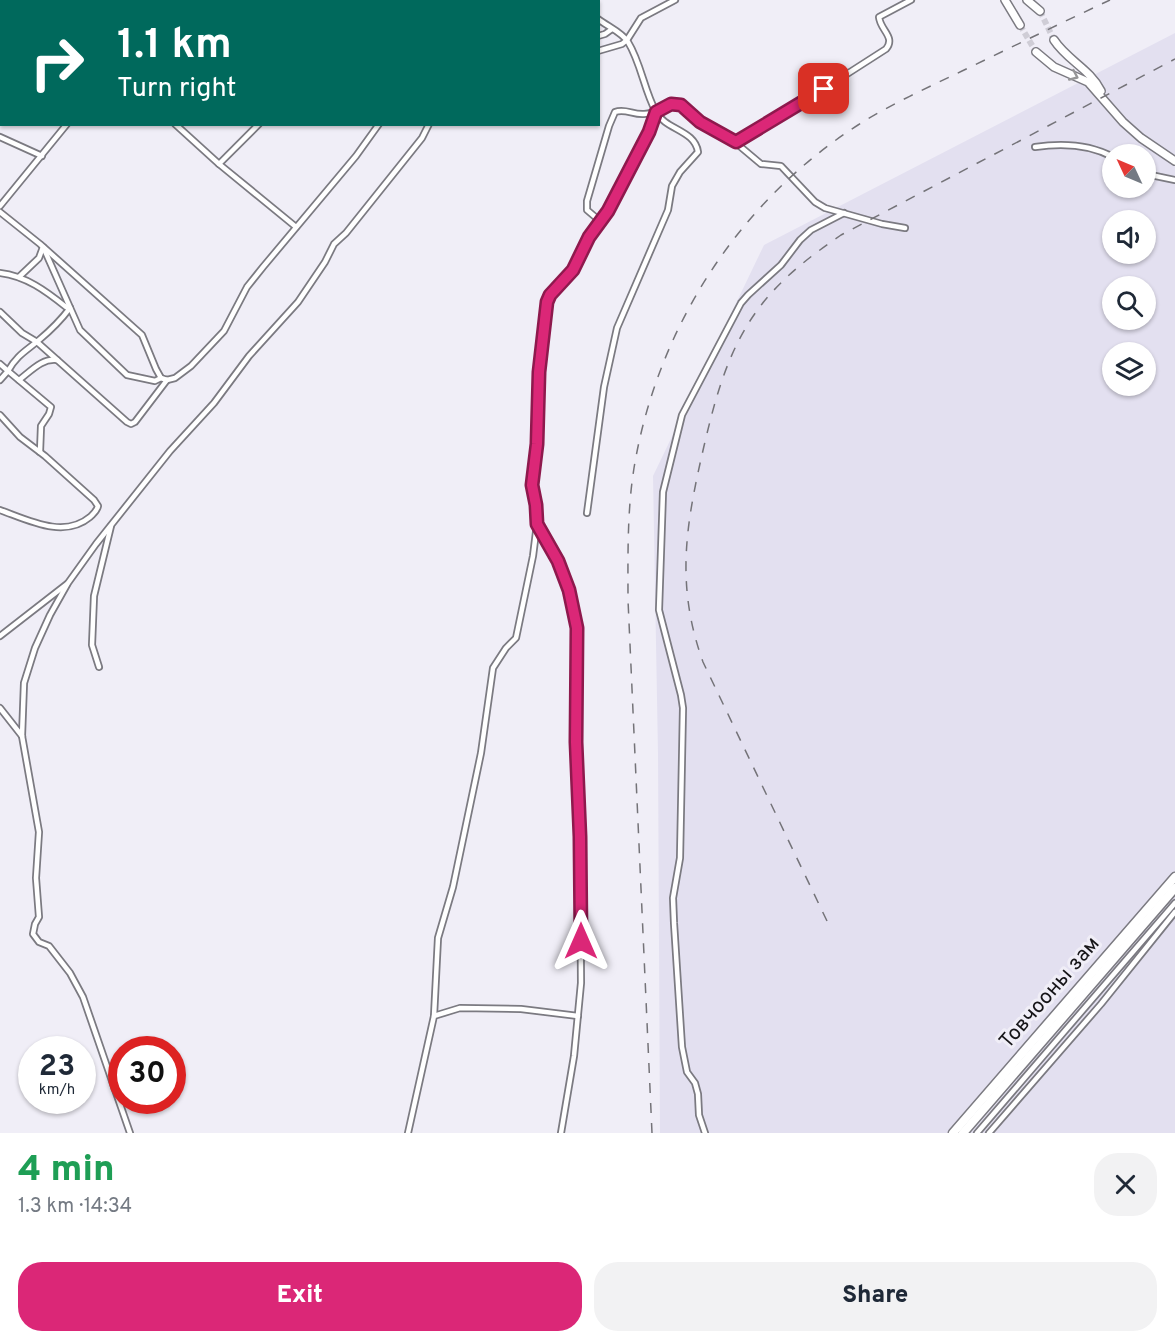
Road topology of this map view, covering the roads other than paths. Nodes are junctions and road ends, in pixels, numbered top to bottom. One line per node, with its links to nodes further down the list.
1 (675, 0): 10 (street)
2 (911, 0): 22 (street)
3 (1005, 0): 7 (main road)
4 (1026, 0): 5 (main road)
5 (1040, 11)
6 (600, 20): 8 (street)
7 (1020, 25)
8 (612, 29): 9 (street); 10 (street)
9 (600, 35)
10 (627, 40): 12 (street); 15 (street)
11 (1054, 40): 14 (main road)
12 (600, 51)
13 (1036, 52): 14 (main road, one-way to 14)
14 (1105, 99): 26 (main road)
15 (656, 112): 22 (street); 33 (street); 33 (street); 51 (street)
16 (65, 126): 25 (street)
17 (177, 126): 27 (street)
18 (257, 126): 27 (street)
19 (378, 126): 34 (street)
20 (428, 126): 52 (street)
21 (0, 137): 25 (street)
22 (736, 142): 32 (street)
23 (1035, 147): 24 (street)
24 (1102, 151)
25 (42, 156): 30 (street)
26 (1175, 160)
27 (219, 164): 34 (street)
28 (1156, 176): 29 (street)
29 (1175, 180)
30 (0, 206)
31 (0, 212): 36 (street)
32 (844, 213): 35 (street); 68 (street)
33 (600, 221): 53 (street)
34 (296, 227): 45 (street)
35 (905, 228)
36 (43, 246): 38 (street); 39 (street); 45 (street)
37 (0, 273): 38 (street)
38 (20, 277): 39 (street)
39 (70, 308): 41 (street); 45 (street)
40 (0, 312): 41 (street)
41 (37, 342): 42 (street); 44 (street)
42 (57, 360): 45 (street); 47 (street)
43 (0, 364): 44 (street)
44 (8, 371): 46 (street); 47 (street)
45 (164, 379)
46 (0, 380)
47 (19, 380): 49 (street)
48 (0, 415): 49 (street)
49 (40, 452): 50 (street)
50 (0, 510)
51 (587, 513)
52 (112, 524): 54 (street); 56 (street)
53 (537, 524): 63 (street); 64 (street)
54 (68, 583): 55 (street); 58 (street)
55 (0, 636)
56 (99, 667)
57 (0, 708): 58 (street)
58 (22, 736): 65 (street)
59 (1175, 877): 69 (highway, Товчооны зам)
60 (1175, 888): 70 (highway, Товчооны зам)
61 (1175, 903): 71 (street)
62 (1175, 912): 72 (street)
63 (434, 1016): 64 (street); 66 (street)
64 (578, 1016): 67 (street)
65 (130, 1133)
66 (408, 1133)
67 (561, 1133)
68 (705, 1133)
69 (953, 1133)
70 (963, 1133)
71 (977, 1133)
72 (989, 1133)

